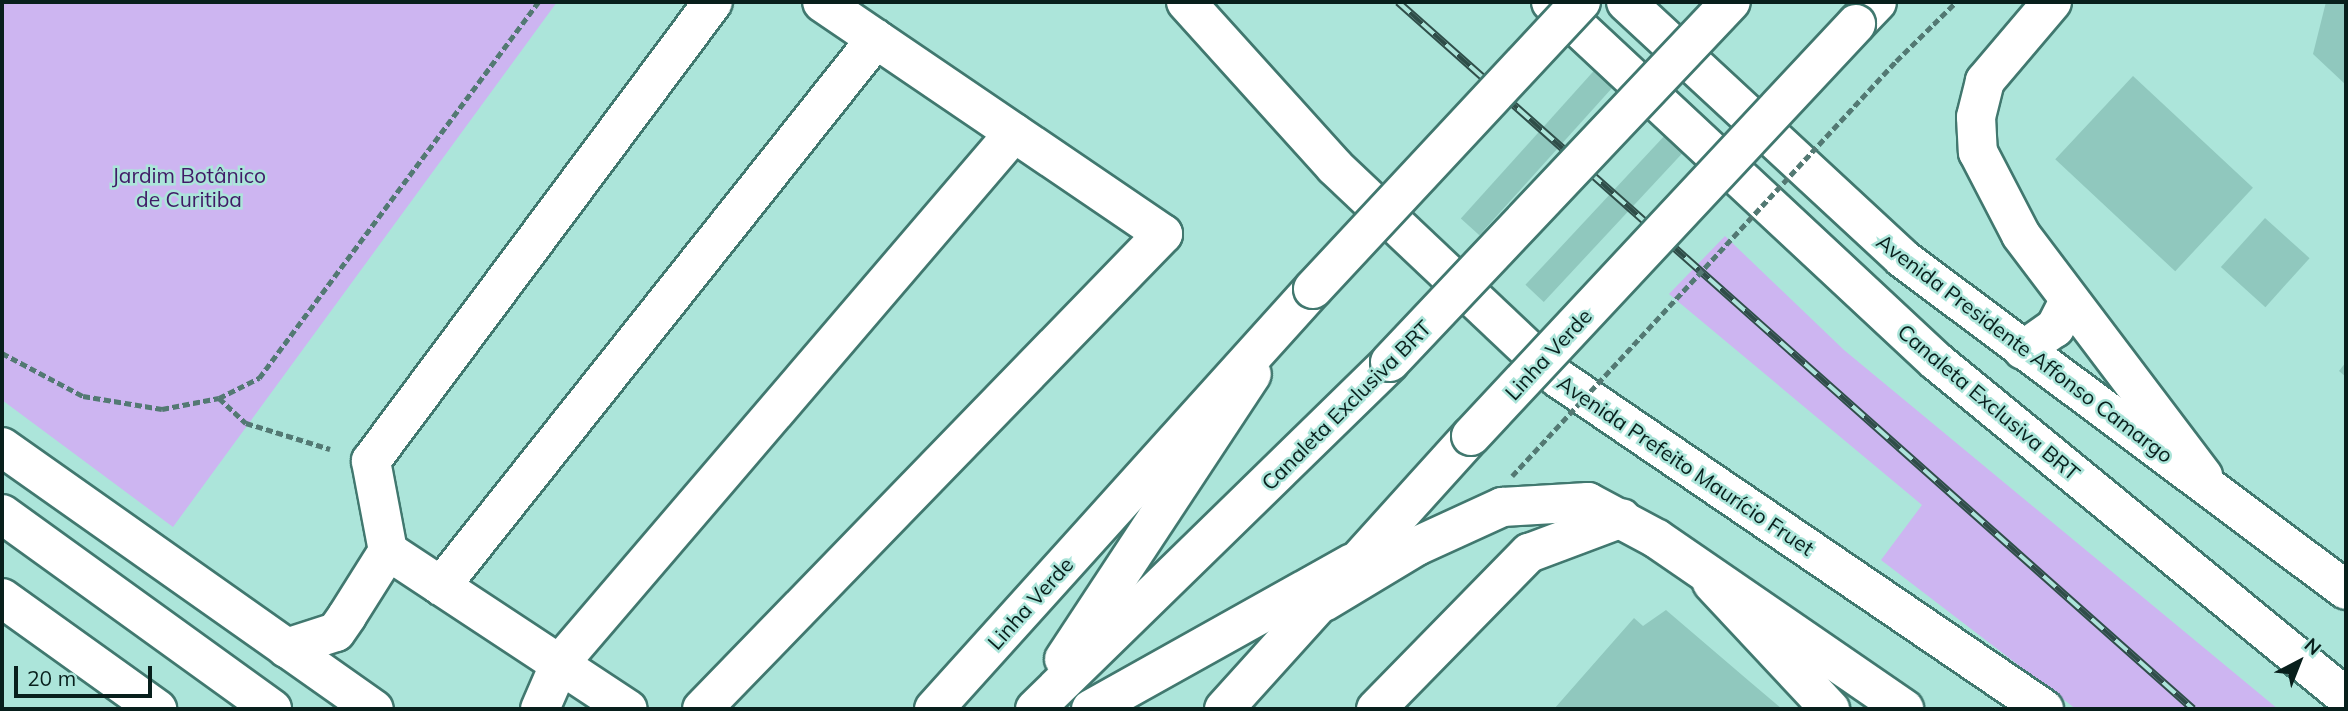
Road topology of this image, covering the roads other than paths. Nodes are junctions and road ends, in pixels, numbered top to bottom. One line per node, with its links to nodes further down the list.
1 (713, 2): 19 (main road)
2 (822, 2): 10 (main road)
3 (1186, 2): 43 (main road, Avenida Prefeito Maurício Fruet)
4 (1551, 2): 29 (main road, Canaleta Exclusiva BRT)
5 (1581, 2): 12 (main road, Linha Verde, bridge)
6 (1626, 2): 14 (main road, Avenida Presidente Affonso Camargo)
7 (1731, 2): 37 (main road, Canaleta Exclusiva BRT, bridge)
8 (2052, 2): 13 (main road)
9 (1867, 13): 20 (main road, Linha Verde, bridge)
10 (876, 39): 11 (main road); 23 (main road)
11 (1014, 133): 28 (main road); 35 (main road)
12 (1304, 298): 36 (main road, Linha Verde); 37 (main road, Canaleta Exclusiva BRT)
13 (2069, 300): 14 (main road); 16 (main road)
14 (2023, 350): 16 (main road, Avenida Presidente Affonso Camargo)
15 (2, 447): 27 (main road)
16 (2211, 487): 21 (main road, Avenida Presidente Affonso Camargo)
17 (2, 514): 31 (main road)
18 (1622, 518): 22 (main road); 26 (main road); 40 (main road)
19 (388, 551): 23 (main road); 27 (main road)
20 (1365, 556): 26 (main road, Linha Verde); 38 (main road)
21 (2330, 567): 24 (main road, Avenida Presidente Affonso Camargo)
22 (1700, 568): 41 (main road); 42 (main road)
23 (441, 586): 28 (main road)
24 (2346, 590)
25 (2, 598): 30 (main road)
26 (1324, 602): 39 (main road, Linha Verde)
27 (286, 648): 32 (main road)
28 (560, 663): 33 (main road); 34 (main road)
29 (2346, 697)
30 (157, 709)
31 (272, 709)
32 (374, 709)
33 (540, 709)
34 (628, 709)
35 (702, 709)
36 (934, 709)
37 (1033, 709)
38 (1091, 709)
39 (1224, 709)
40 (1376, 709)
41 (1830, 709)
42 (1904, 709)
43 (2044, 709)

